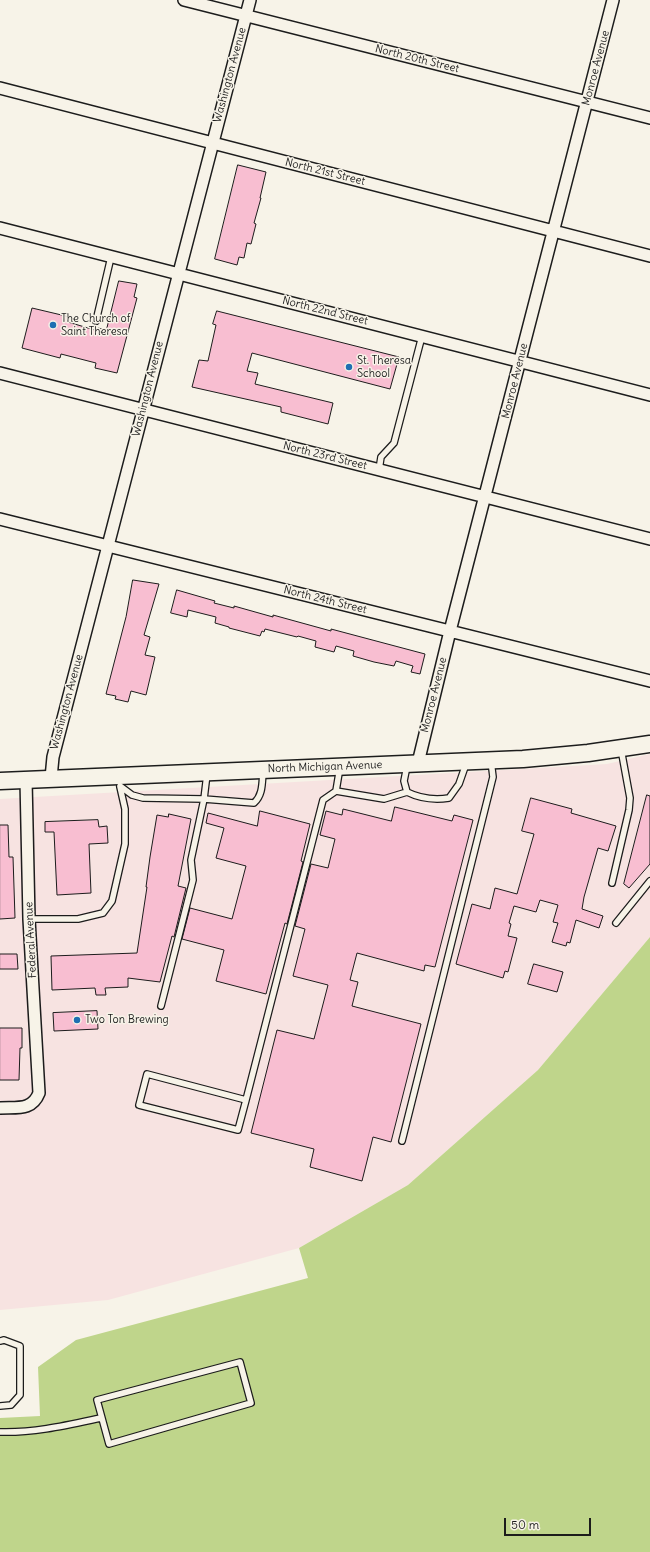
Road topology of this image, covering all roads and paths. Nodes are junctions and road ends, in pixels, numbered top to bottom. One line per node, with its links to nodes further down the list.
1 (184, 0): 4 (street, North 20th Street)
2 (250, 0): 4 (street, Washington Avenue)
3 (613, 0): 6 (street, Monroe Avenue)
4 (245, 16): 6 (street, North 20th Street); 8 (street, Washington Avenue)
5 (0, 88): 8 (street, North 21st Street)
6 (587, 102): 7 (street, North 20th Street); 10 (street, Monroe Avenue)
7 (650, 118)
8 (212, 143): 10 (street, North 21st Street); 13 (street, Washington Avenue)
9 (0, 228): 12 (street, North 22nd Street)
10 (554, 231): 11 (street, North 21st Street); 16 (street, Monroe Avenue)
11 (650, 256)
12 (111, 257): 13 (street, North 22nd Street); 14 (lane)
13 (178, 274): 15 (street, North 22nd Street); 19 (street, Washington Avenue)
14 (96, 321)
15 (422, 336): 16 (street, North 22nd Street); 20 (lane)
16 (520, 361): 18 (street, North 22nd Street); 21 (street, Monroe Avenue)
17 (0, 373): 19 (street, North 23rd Street)
18 (650, 395)
19 (143, 409): 20 (street, North 23rd Street); 24 (street, Washington Avenue)
20 (379, 470): 21 (street, North 23rd Street)
21 (485, 497): 23 (street, North 23rd Street); 25 (street, Monroe Avenue)
22 (0, 519): 24 (street, North 24th Street)
23 (650, 539)
24 (108, 546): 25 (street, North 24th Street); 35 (street, Washington Avenue)
25 (450, 631): 26 (street, North 24th Street); 31 (street, Monroe Avenue)
26 (650, 681)
27 (650, 744): 28 (street, North Michigan Avenue)
28 (621, 749): 29 (street, North Michigan Avenue); 43 (lane)
29 (491, 761): 30 (street, North Michigan Avenue); 49 (lane)
30 (467, 762): 31 (street, North Michigan Avenue); 40 (lane)
31 (413, 763): 32 (street, North Michigan Avenue); 40 (lane)
32 (340, 767): 33 (street, North Michigan Avenue); 39 (lane)
33 (263, 770): 34 (street, North Michigan Avenue); 41 (lane)
34 (207, 772): 38 (street, North Michigan Avenue); 41 (lane)
35 (51, 778): 36 (street, North Michigan Avenue); 38 (street, North Michigan Avenue)
36 (26, 780): 37 (street, North Michigan Avenue); 44 (street, Federal Avenue)
37 (0, 781)
38 (117, 781): 41 (lane); 44 (lane)
39 (336, 791): 40 (lane); 47 (lane)
40 (407, 792)
41 (204, 799): 46 (lane)
42 (650, 881): 45 (lane)
43 (612, 883)
44 (29, 919): 48 (street, Federal Avenue)
45 (616, 923)
46 (161, 1006)
47 (246, 1100): 47 (lane)
48 (0, 1108)
49 (402, 1141)
50 (0, 1341): 51 (lane)
51 (0, 1406)
52 (101, 1418): 52 (lane); 53 (lane)
53 (0, 1432)

